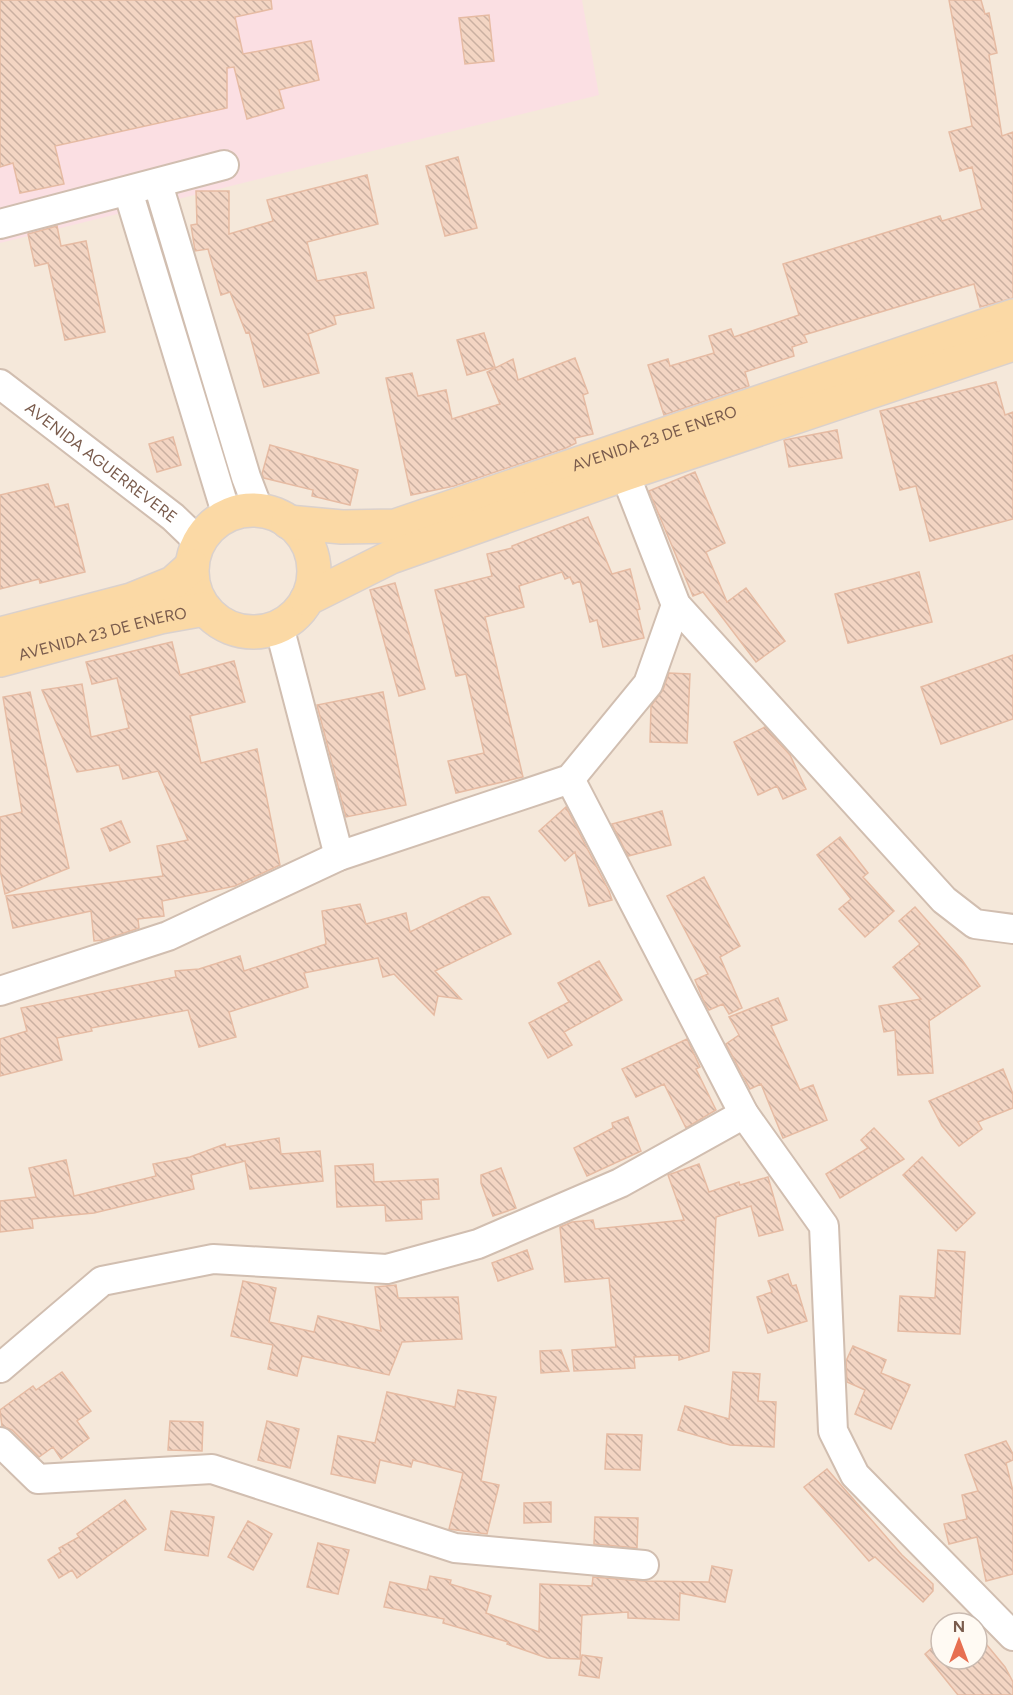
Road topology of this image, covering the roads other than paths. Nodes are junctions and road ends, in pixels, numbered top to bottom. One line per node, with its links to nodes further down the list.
1 (224, 165): 2 (street)
2 (158, 184): 3 (street); 10 (street)
3 (128, 191): 4 (street); 9 (street)
4 (0, 224)
5 (1013, 316): 10 (main road, AVENIDA 23 DE ENERO)
6 (1013, 344): 8 (main road, AVENIDA 23 DE ENERO)
7 (0, 384): 11 (street, AVENIDA AGUERREVERE)
8 (625, 474): 12 (main road, AVENIDA 23 DE ENERO); 13 (street)
9 (227, 516): 10 (main road, AVENIDA 23 DE ENERO); 11 (main road, AVENIDA 23 DE ENERO)
10 (274, 516): 12 (main road)
11 (195, 554): 14 (main road, AVENIDA 23 DE ENERO); 16 (main road, AVENIDA 23 DE ENERO)
12 (307, 599): 15 (main road, AVENIDA 23 DE ENERO)
13 (676, 605): 18 (street); 20 (street)
14 (205, 609): 15 (main road, AVENIDA 23 DE ENERO); 17 (main road, AVENIDA 23 DE ENERO)
15 (279, 626): 19 (street)
16 (0, 634)
17 (0, 660)
18 (570, 779): 19 (street); 22 (street)
19 (339, 856): 21 (street)
20 (1013, 929)
21 (0, 991)
22 (744, 1114): 23 (street); 26 (street)
23 (0, 1368)
24 (0, 1442): 25 (street)
25 (644, 1565)
26 (1013, 1636)

